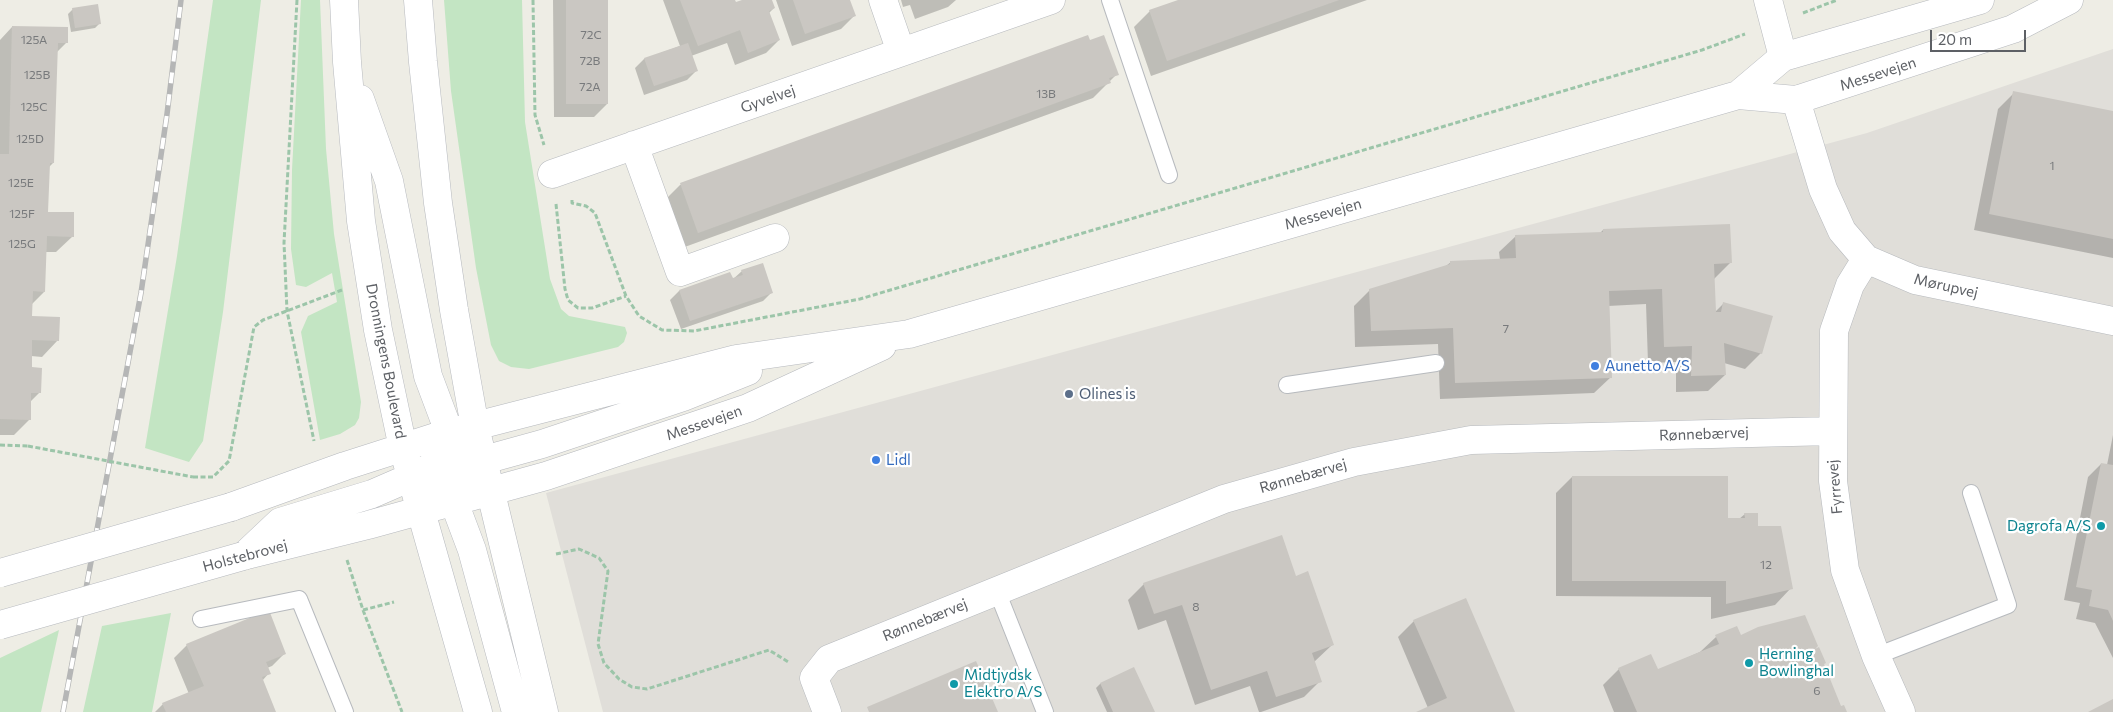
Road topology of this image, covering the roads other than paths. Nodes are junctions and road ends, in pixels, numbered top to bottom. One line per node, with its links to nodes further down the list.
1 (344, 0): 11 (main road, Dronningens Boulevard)
2 (418, 0): 24 (main road)
3 (883, 0): 9 (main road)
4 (1110, 0): 16 (lane)
5 (1980, 0): 10 (main road, Messevejen)
6 (2069, 0): 13 (main road, Messevejen)
7 (1048, 1): 9 (main road, Gyvelvej)
8 (1771, 11): 10 (main road)
9 (901, 52): 14 (main road, Gyvelvej)
10 (1783, 57): 12 (main road, Messevejen); 13 (main road)
11 (347, 62): 26 (main road, Dronningens Boulevard); 27 (main road)
12 (1738, 95): 13 (main road, Messevejen); 20 (main road, Messevejen)
13 (1796, 100): 18 (main road, Mørupvej)
14 (634, 145): 15 (main road, Gyvelvej); 17 (main road)
15 (552, 174)
16 (1169, 174)
17 (775, 238)
18 (1866, 259): 19 (main road, Mørupvej); 25 (main road, Fyrrevej)
19 (2113, 321)
20 (909, 334): 21 (main road, Messevejen); 29 (main road, Messevejen)
21 (804, 349): 24 (main road, Messevejen); 27 (main road)
22 (1436, 363): 23 (lane)
23 (1287, 385)
24 (475, 427): 27 (main road)
25 (1832, 431): 34 (main road, Rønnebærvej); 37 (main road, Fyrrevej)
26 (403, 448): 27 (main road); 28 (main road, Dronningens Boulevard); 33 (main road, bridge)
27 (464, 452): 28 (main road); 29 (main road)
28 (433, 484): 29 (main road, Holstebrovej); 31 (main road, Holstebrovej); 31 (main road, Dronningens Boulevard); 32 (main road); 40 (main road)
29 (492, 492): 41 (main road)
30 (1971, 493): 37 (lane)
31 (421, 511): 32 (main road, Holstebrovej); 39 (main road, Dronningens Boulevard)
32 (243, 556): 36 (main road, Holstebrovej, bridge)
33 (0, 574)
34 (997, 591): 42 (main road, Rønnebærvej); 43 (lane)
35 (201, 619): 38 (lane)
36 (0, 625)
37 (1876, 656): 44 (main road, Fyrrevej)
38 (344, 712)
39 (478, 712)
40 (516, 712)
41 (544, 712)
42 (827, 712)
43 (1046, 712)
44 (1901, 712)

